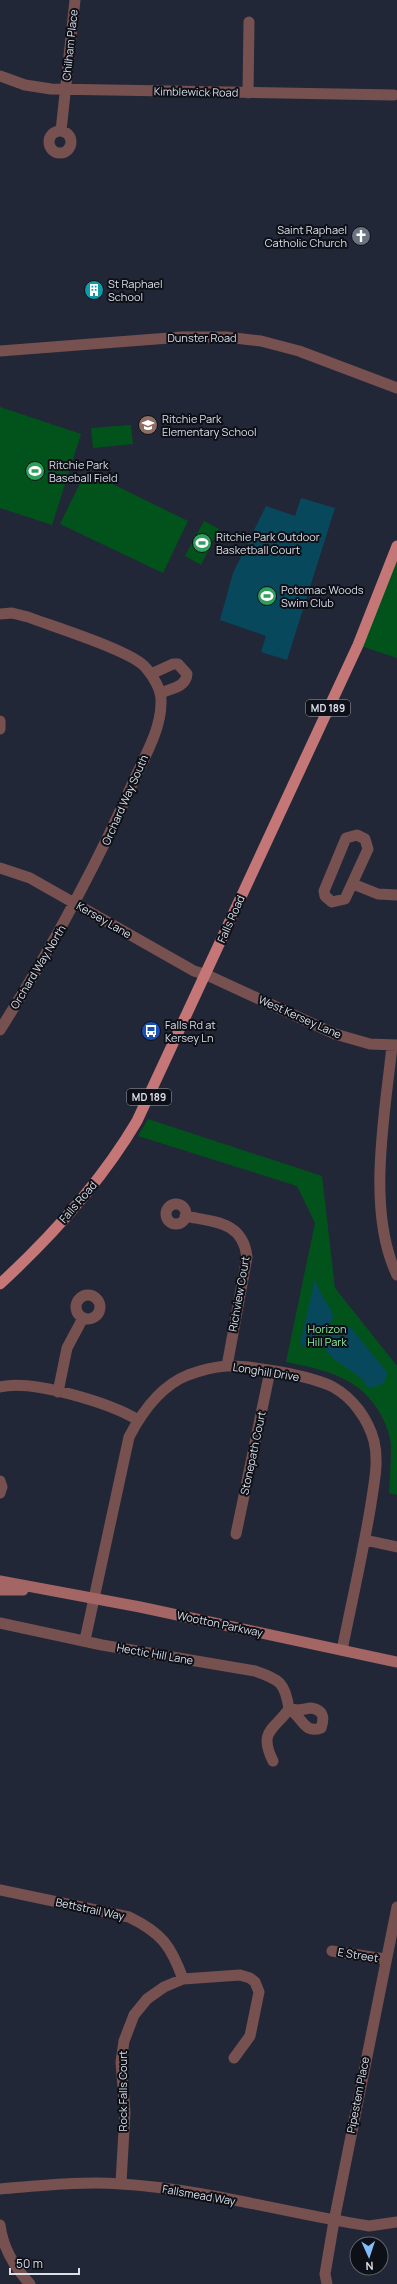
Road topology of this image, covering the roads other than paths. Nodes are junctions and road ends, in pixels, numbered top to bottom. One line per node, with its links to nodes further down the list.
1 (75, 0): 4 (street, Chilham Place)
2 (249, 22): 5 (street)
3 (0, 76): 4 (street, Kimblewick Road)
4 (66, 90): 5 (street, Kimblewick Road); 7 (street, Chilham Place)
5 (248, 93): 6 (street, Kimblewick Road)
6 (396, 95)
7 (61, 131)
8 (0, 351): 9 (street, Dunster Road)
9 (397, 388)
10 (397, 546): 20 (main road, Falls Road / MD 189)
11 (0, 613): 12 (street, Orchard Way South)
12 (151, 674): 13 (street, Orchard Way South); 13 (street)
13 (160, 693): 19 (street, Orchard Way South)
14 (0, 721): 15 (street)
15 (0, 729)
16 (0, 868): 19 (street, Kersey Lane)
17 (353, 884): 17 (street); 18 (street)
18 (397, 895)
19 (76, 904): 20 (street, Kersey Lane); 21 (street, Orchard Way North)
20 (207, 975): 22 (street, West Kersey Lane); 24 (main road, Falls Road / MD 189)
21 (0, 1030)
22 (394, 1045): 25 (street)
23 (186, 1216): 29 (street, Richview Court)
24 (22, 1264): 26 (main road, Falls Road / MD 189); 27 (main road, Falls Road / MD 189)
25 (397, 1275)
26 (0, 1280)
27 (0, 1284)
28 (83, 1318): 32 (street)
29 (227, 1366): 30 (street, Longhill Drive); 33 (street, Longhill Drive)
30 (270, 1372): 36 (street, Stonepath Court); 37 (street, Longhill Drive)
31 (0, 1387): 32 (street)
32 (58, 1392): 33 (street)
33 (138, 1420): 42 (street, Longhill Drive)
34 (0, 1481): 35 (street)
35 (0, 1493)
36 (236, 1534)
37 (365, 1540): 38 (street); 45 (street, Longhill Drive)
38 (397, 1547)
39 (0, 1581): 41 (main road, Wootton Parkway)
40 (0, 1590): 41 (main road, Wootton Parkway)
41 (43, 1590): 42 (main road, Wootton Parkway)
42 (95, 1599): 44 (street, Longhill Drive); 45 (main road, Wootton Parkway)
43 (0, 1623): 44 (street, Hectic Hill Lane)
44 (85, 1640): 47 (street, Hectic Hill Lane)
45 (342, 1650): 46 (main road, Wootton Parkway)
46 (397, 1662)
47 (273, 1761)
48 (0, 1890): 52 (street, Bettstrail Way)
49 (397, 1907): 51 (street, Pipestem Place)
50 (332, 1951): 51 (street, E Street)
51 (385, 1959): 56 (street, Pipestem Place)
52 (183, 1979): 53 (street); 54 (street, Rock Falls Court)
53 (234, 2058)
54 (120, 2184): 55 (street, Fallsmead Way); 56 (street, Fallsmead Way)
55 (0, 2189)
56 (334, 2220): 57 (street, Fallsmead Way); 60 (street, Pipestem Place)
57 (397, 2222)
58 (0, 2225): 59 (street)
59 (30, 2284)
60 (327, 2284)

